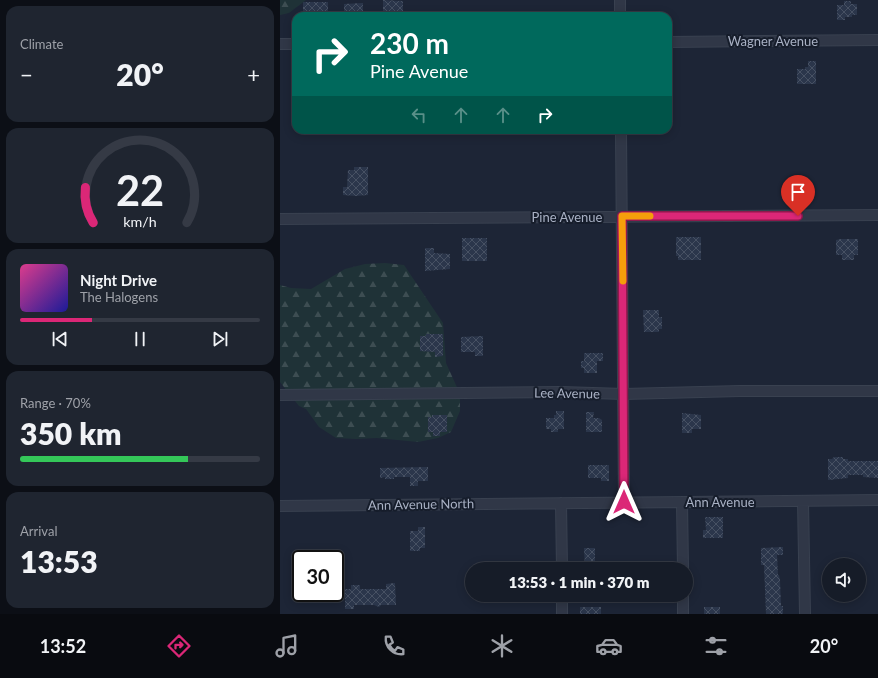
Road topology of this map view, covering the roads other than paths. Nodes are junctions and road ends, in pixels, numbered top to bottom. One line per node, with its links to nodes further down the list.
1 (620, 0): 2 (street)
2 (620, 12)
3 (878, 40): 4 (street, Wagner Avenue)
4 (672, 42)
5 (280, 44): 6 (street)
6 (292, 44)
7 (621, 134): 9 (street)
8 (878, 215): 9 (street, Pine Avenue)
9 (622, 216): 10 (street, Pine Avenue); 12 (street)
10 (280, 218)
11 (878, 391): 12 (street, Lee Avenue)
12 (624, 394): 13 (street, Lee Avenue); 16 (street)
13 (280, 395)
14 (878, 500): 15 (street, Ann Avenue)
15 (803, 501): 17 (street, Ann Avenue); 26 (street)
16 (624, 502): 17 (street, Ann Avenue); 18 (street, Ann Avenue)
17 (682, 502): 21 (street)
18 (561, 503): 19 (street, Ann Avenue North); 20 (street)
19 (280, 506)
20 (562, 562)
21 (683, 562)
22 (562, 602): 24 (street)
23 (683, 602): 25 (street)
24 (562, 614)
25 (683, 614)
26 (805, 614)

